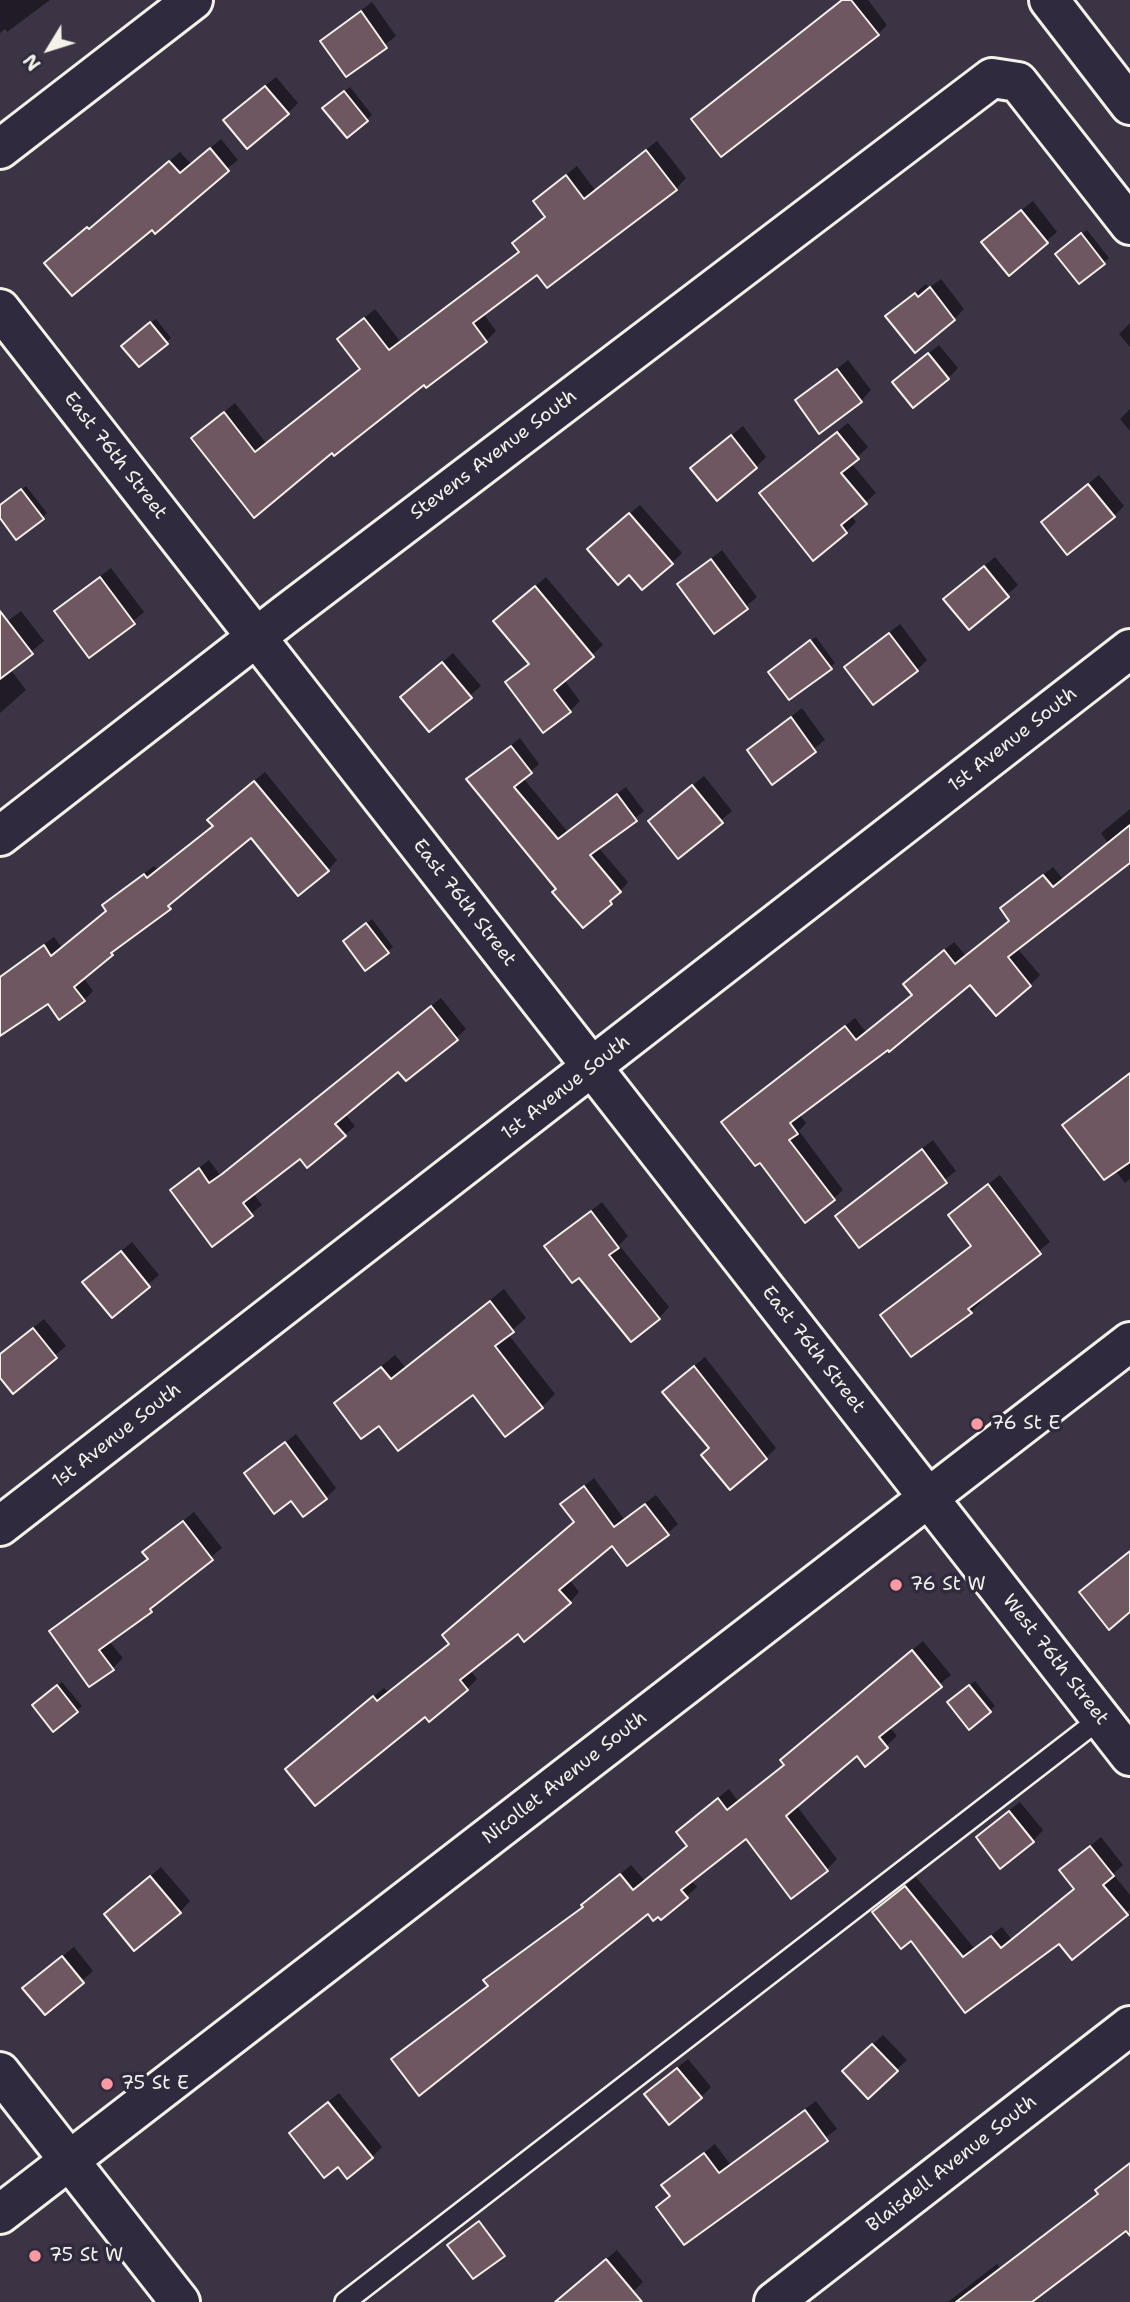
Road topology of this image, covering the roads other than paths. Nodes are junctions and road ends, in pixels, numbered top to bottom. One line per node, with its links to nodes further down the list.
1 (192, 0): 6 (street)
2 (1049, 0): 3 (street)
3 (1094, 59): 4 (street); 5 (street)
4 (1130, 87)
5 (1130, 105)
6 (0, 149)
7 (1130, 225): 9 (street, Stevens Avenue South)
8 (0, 309): 9 (street, East 76th Street)
9 (256, 637): 11 (street, Stevens Avenue South); 12 (street, East 76th Street)
10 (1130, 649): 12 (street, 1st Avenue South)
11 (0, 836)
12 (593, 1068): 14 (street, East 76th Street); 15 (street, 1st Avenue South)
13 (1130, 1342): 14 (street, Nicollet Avenue South)
14 (929, 1497): 16 (street, West 76th Street); 20 (street, Nicollet Avenue South)
15 (0, 1527)
16 (1101, 1718): 17 (street, West 76th Street); 23 (lane)
17 (1130, 1756)
18 (1130, 2026): 24 (street, Blaisdell Avenue South)
19 (0, 2072): 20 (street)
20 (69, 2160): 21 (street, Nicollet Avenue South); 22 (street)
21 (0, 2214)
22 (180, 2302)
23 (345, 2302)
24 (774, 2302)

